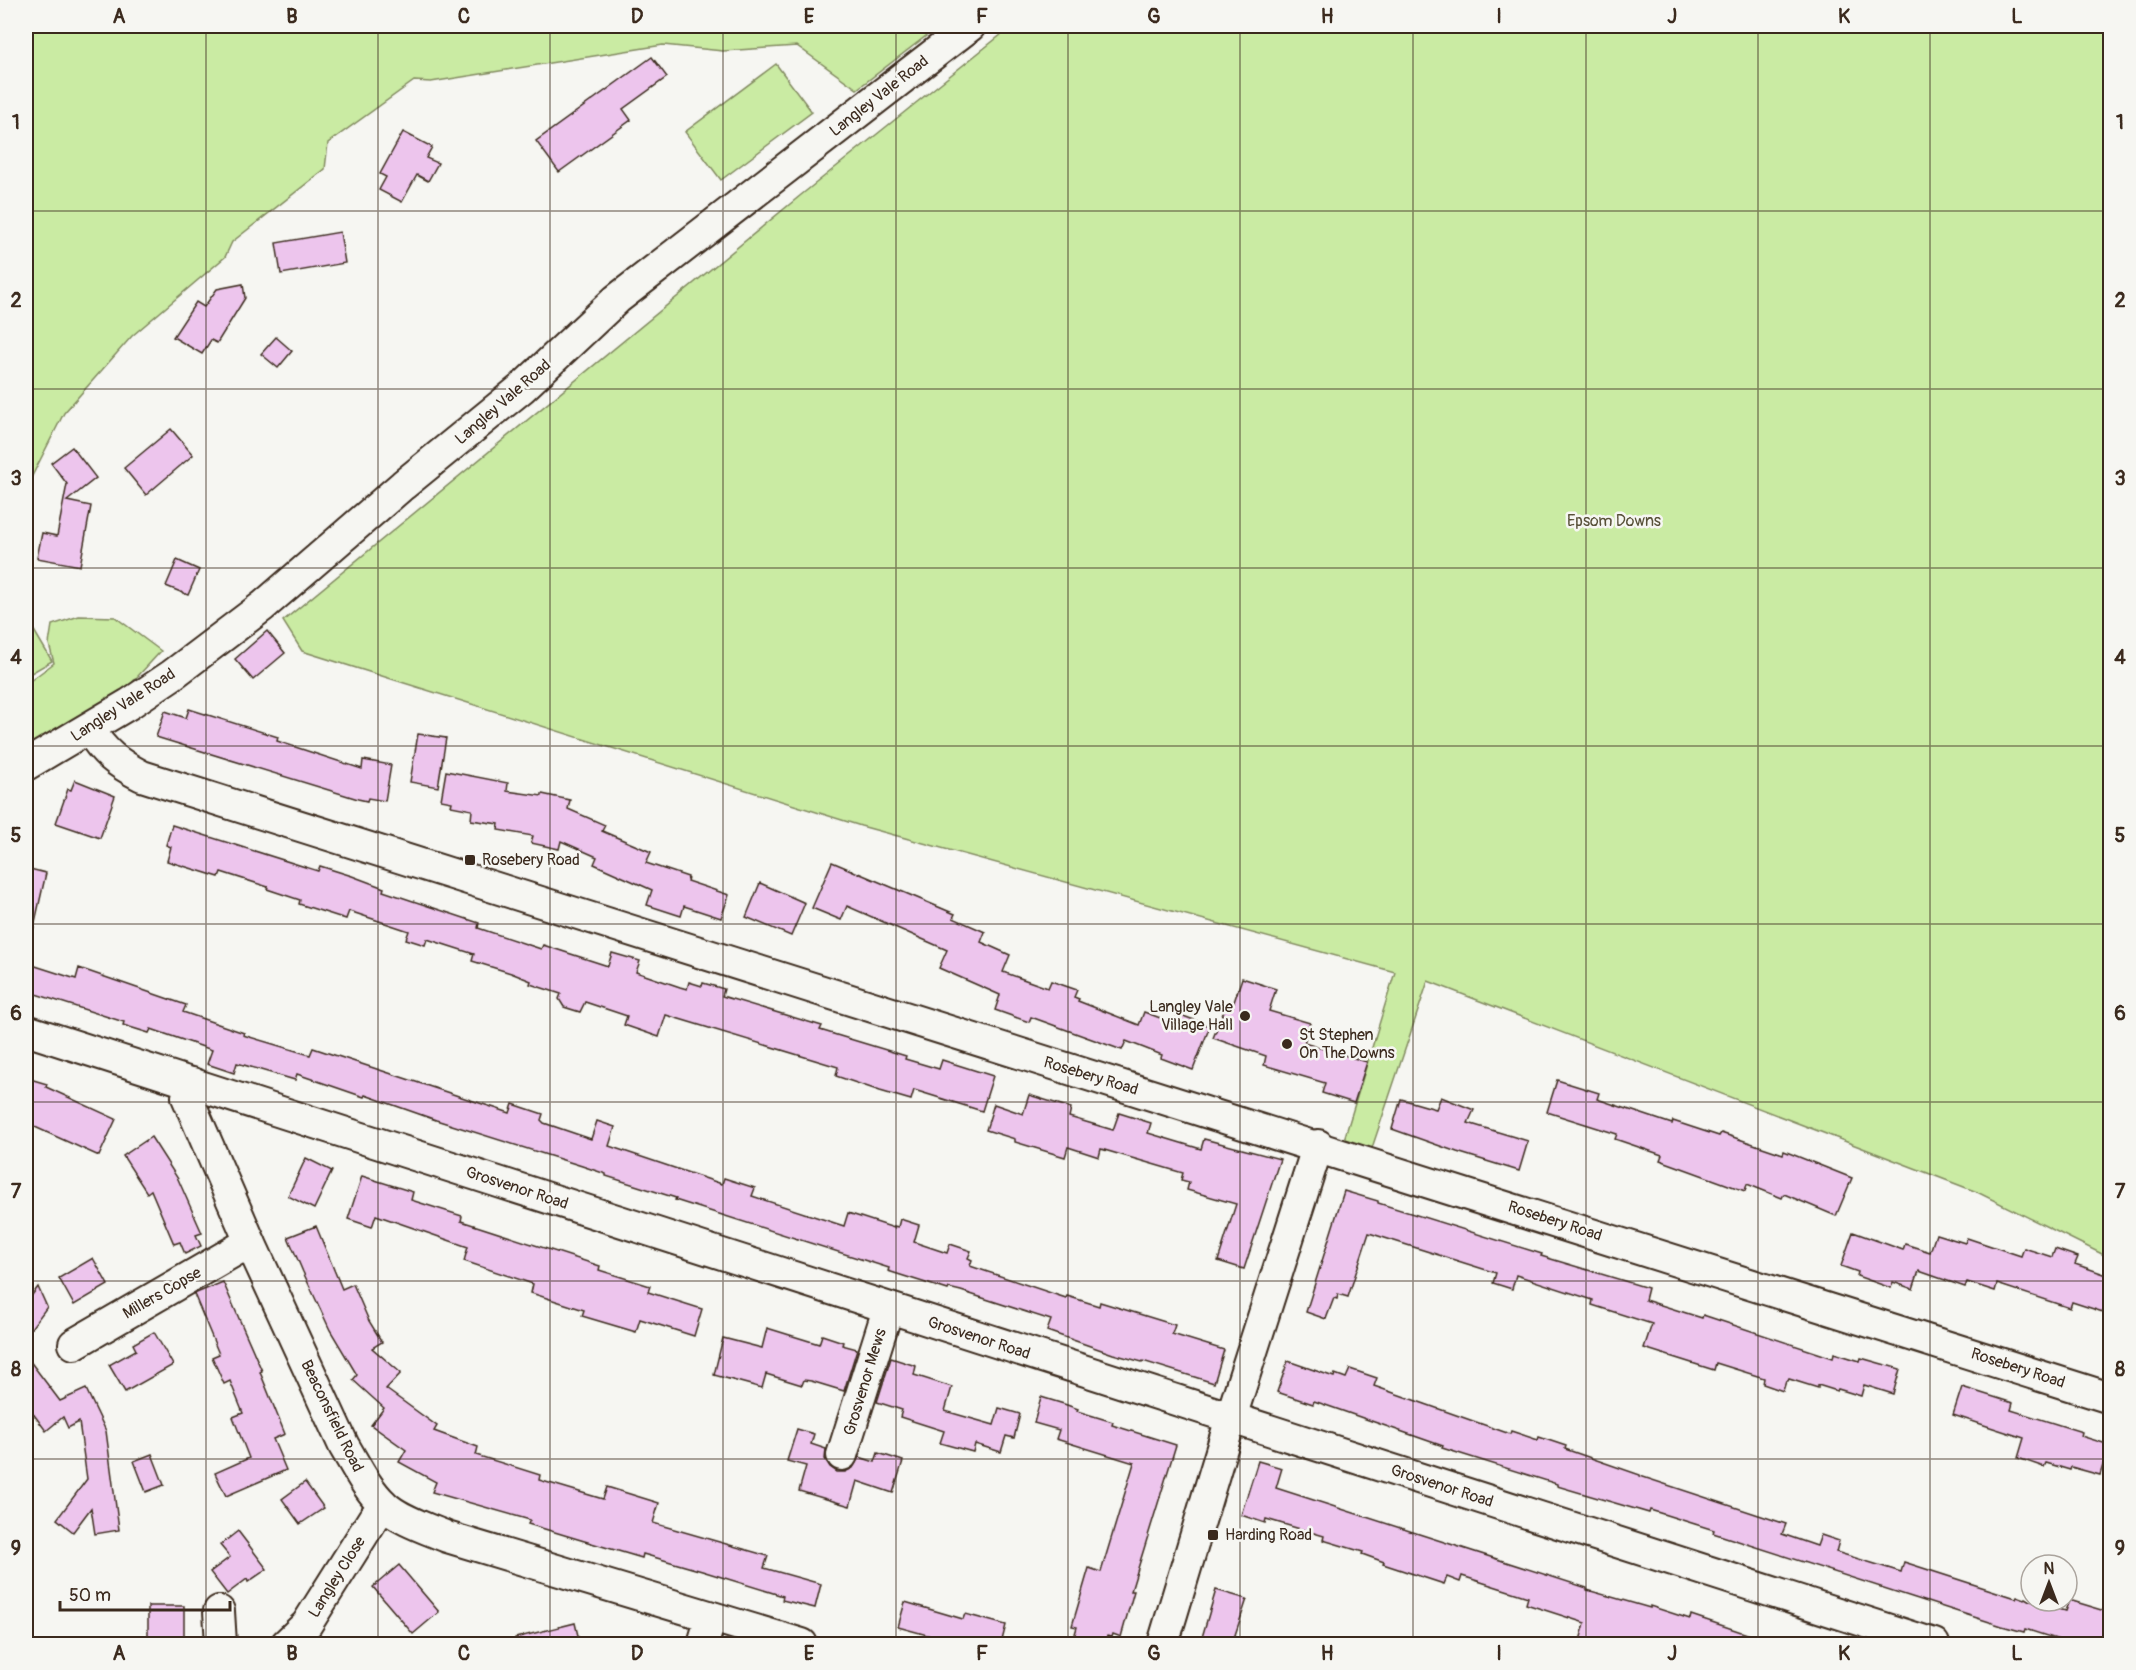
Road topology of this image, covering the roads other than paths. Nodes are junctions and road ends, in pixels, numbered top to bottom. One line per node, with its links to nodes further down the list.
1 (970, 26): 2 (street, Langley Vale Road)
2 (89, 729): 3 (street, Langley Vale Road); 6 (street, Rosebery Road)
3 (26, 765)
4 (26, 1030): 5 (street, Grosvenor Road)
5 (192, 1083): 7 (street, Beaconsfield Road); 8 (street, Grosvenor Road)
6 (1318, 1145): 10 (street, Rosebery Road); 11 (street)
7 (250, 1242): 9 (street, Millers Copse); 13 (street, Beaconsfield Road)
8 (888, 1309): 11 (street, Grosvenor Road); 12 (street, Grosvenor Mews)
9 (74, 1344)
10 (2110, 1398)
11 (1231, 1418): 19 (street); 20 (street, Grosvenor Road)
12 (842, 1455)
13 (384, 1506): 15 (street, Beaconsfield Road); 17 (street, Langley Close)
14 (219, 1611): 16 (street)
15 (707, 1631): 18 (street, Beaconsfield Road)
16 (221, 1644)
17 (286, 1644)
18 (802, 1644)
19 (1162, 1644)
20 (1934, 1644)

